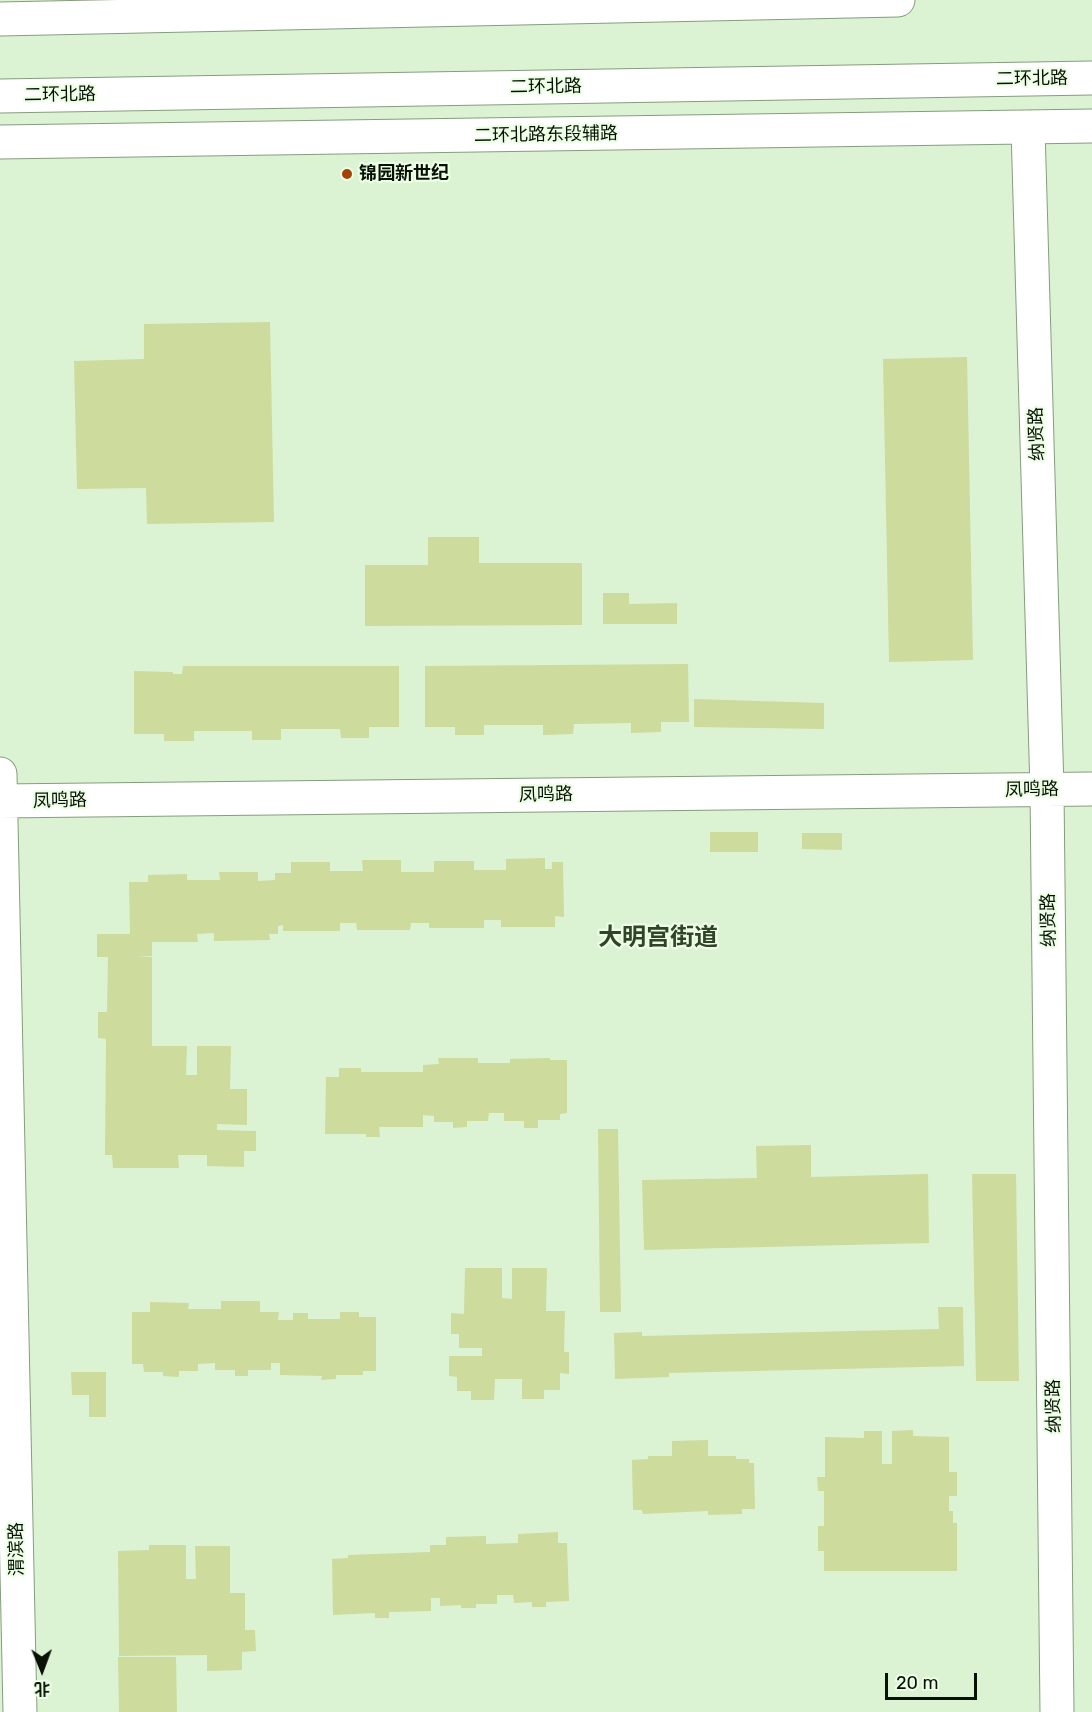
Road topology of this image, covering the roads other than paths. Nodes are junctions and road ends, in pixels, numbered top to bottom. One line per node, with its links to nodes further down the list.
1 (898, 0): 2 (main road)
2 (0, 19)
3 (1092, 78): 4 (main road, 二环北路)
4 (0, 96)
5 (1092, 126): 6 (main road, 二环北路东段辅路)
6 (1028, 128): 7 (main road, 二环北路东段辅路); 10 (main road, 纳贤路)
7 (0, 142)
8 (0, 774): 11 (main road, 渭滨路)
9 (1092, 789): 10 (main road, 凤鸣路)
10 (1047, 790): 11 (main road, 凤鸣路); 13 (main road, 纳贤路)
11 (0, 801): 12 (main road, 渭滨路)
12 (20, 1712)
13 (1057, 1712)

